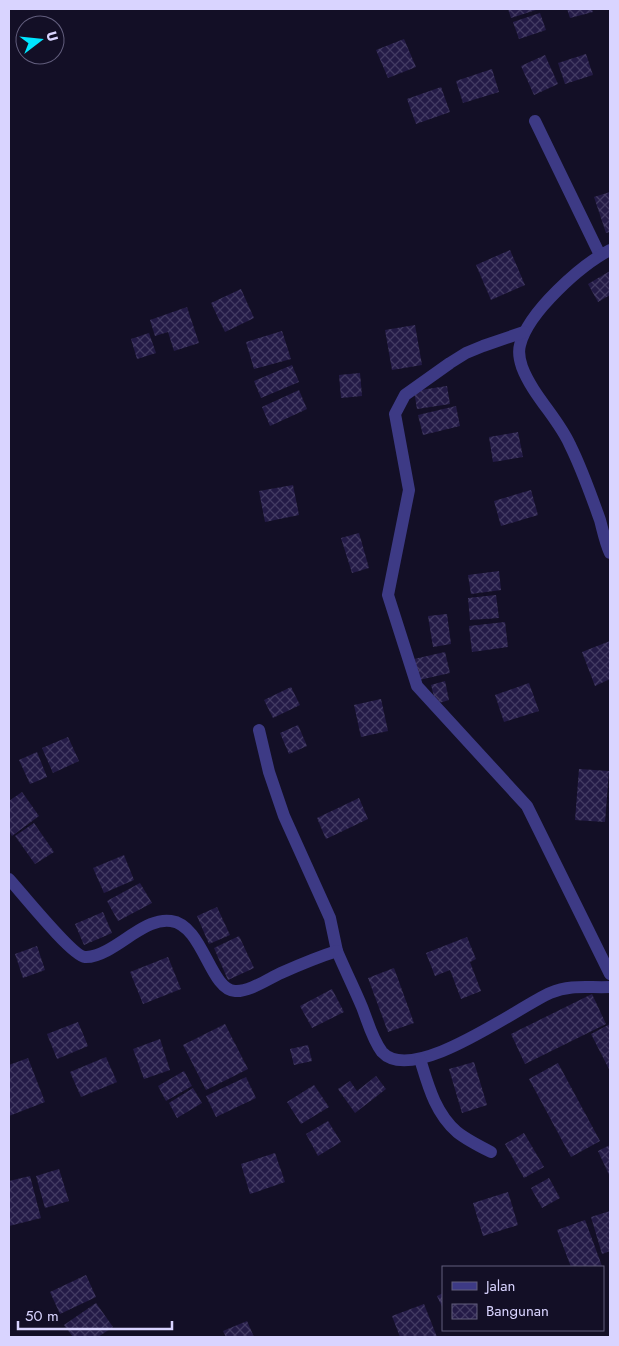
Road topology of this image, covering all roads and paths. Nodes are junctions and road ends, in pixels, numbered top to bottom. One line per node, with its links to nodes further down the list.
1 (535, 120): 2 (street)
2 (605, 252): 3 (street)
3 (524, 332): 4 (street); 8 (street)
4 (610, 553)
5 (259, 730): 7 (street)
6 (9, 879): 7 (street)
7 (337, 951): 10 (street)
8 (610, 974)
9 (610, 987): 10 (street)
10 (420, 1059): 11 (street)
11 (491, 1152)

